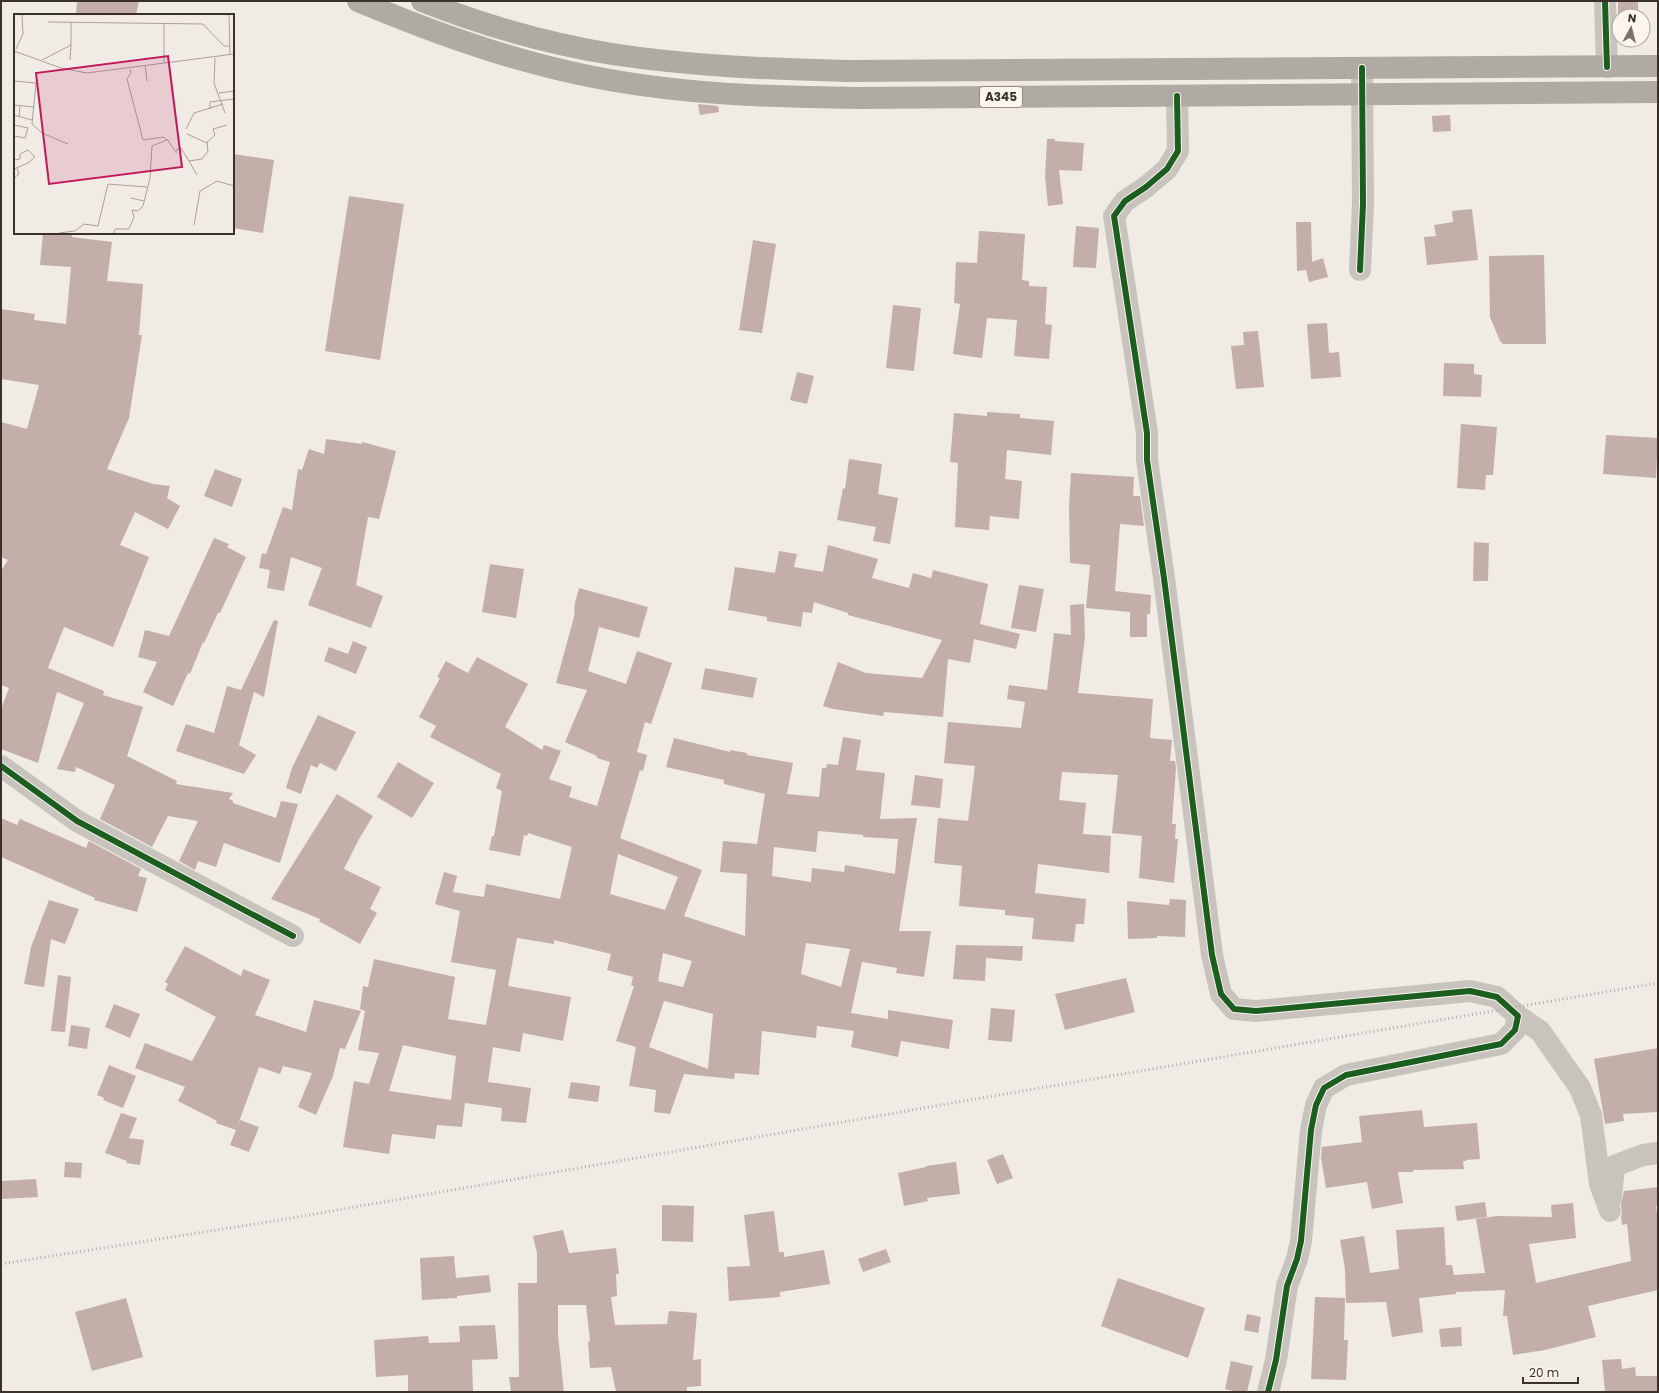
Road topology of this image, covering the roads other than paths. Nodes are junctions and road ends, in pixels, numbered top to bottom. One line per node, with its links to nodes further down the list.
1 (358, 1): 9 (highway, A345)
2 (422, 1): 6 (highway, A345)
3 (1605, 1): 5 (street)
4 (1658, 66): 5 (highway, A345)
5 (1607, 67): 6 (highway, A345)
6 (1362, 68): 8 (street)
7 (1658, 92): 8 (highway, A345)
8 (1363, 94): 9 (highway, A345); 10 (street)
9 (1177, 96): 13 (street)
10 (1360, 270)
11 (1, 766): 12 (street)
12 (292, 936)
13 (1518, 1016): 14 (street); 15 (street)
14 (1658, 1153)
15 (1268, 1392)

